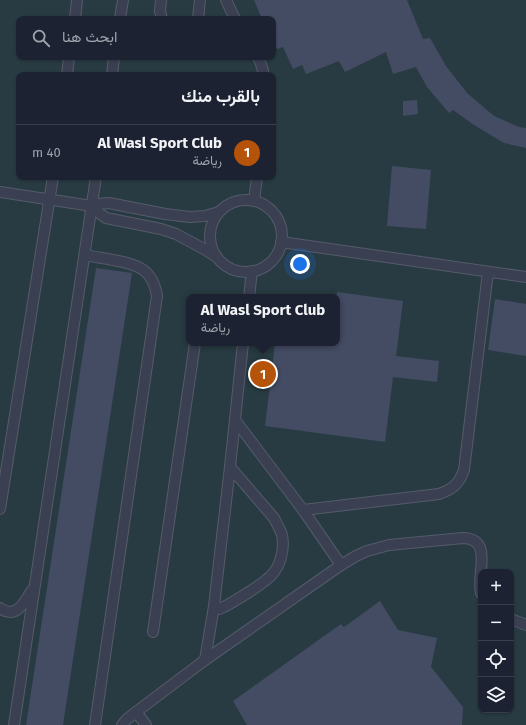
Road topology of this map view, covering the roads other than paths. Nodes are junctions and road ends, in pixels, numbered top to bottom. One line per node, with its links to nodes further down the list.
1 (77, 0): 6 (lane)
2 (123, 0): 7 (lane)
3 (161, 0): 8 (lane)
4 (200, 0): 9 (lane)
5 (226, 0): 10 (lane)
6 (75, 16)
7 (120, 16)
8 (161, 16)
9 (198, 16)
10 (234, 16)
11 (69, 60): 14 (lane)
12 (114, 60): 15 (lane)
13 (259, 60): 16 (lane)
14 (67, 72)
15 (112, 72)
16 (263, 72)
17 (53, 180): 21 (lane)
18 (96, 180): 23 (lane)
19 (257, 180): 22 (lane)
20 (0, 192): 21 (lane)
21 (50, 200): 23 (lane); 36 (lane)
22 (254, 201): 24 (lane); 25 (lane)
23 (92, 206): 24 (lane); 26 (lane); 27 (lane)
24 (218, 212): 27 (lane)
25 (281, 242): 28 (lane); 29 (lane)
26 (85, 255): 40 (lane); 49 (lane)
27 (218, 258): 28 (lane)
28 (252, 271): 31 (lane)
29 (488, 272): 30 (lane); 37 (lane)
30 (526, 277)
31 (249, 294)
32 (195, 346): 45 (lane)
33 (243, 346): 34 (lane)
34 (235, 420): 35 (lane); 37 (lane)
35 (230, 467): 41 (lane); 41 (lane)
36 (0, 509)
37 (303, 510): 38 (lane)
38 (341, 565): 39 (lane); 46 (lane)
39 (481, 569)
40 (35, 585): 42 (lane); 48 (lane)
41 (214, 606): 46 (lane)
42 (0, 608)
43 (514, 620): 44 (lane)
44 (526, 625)
45 (153, 632)
46 (205, 660): 47 (lane)
47 (136, 712): 50 (lane); 51 (lane)
48 (14, 725)
49 (95, 725)
50 (122, 725)
51 (146, 725)

